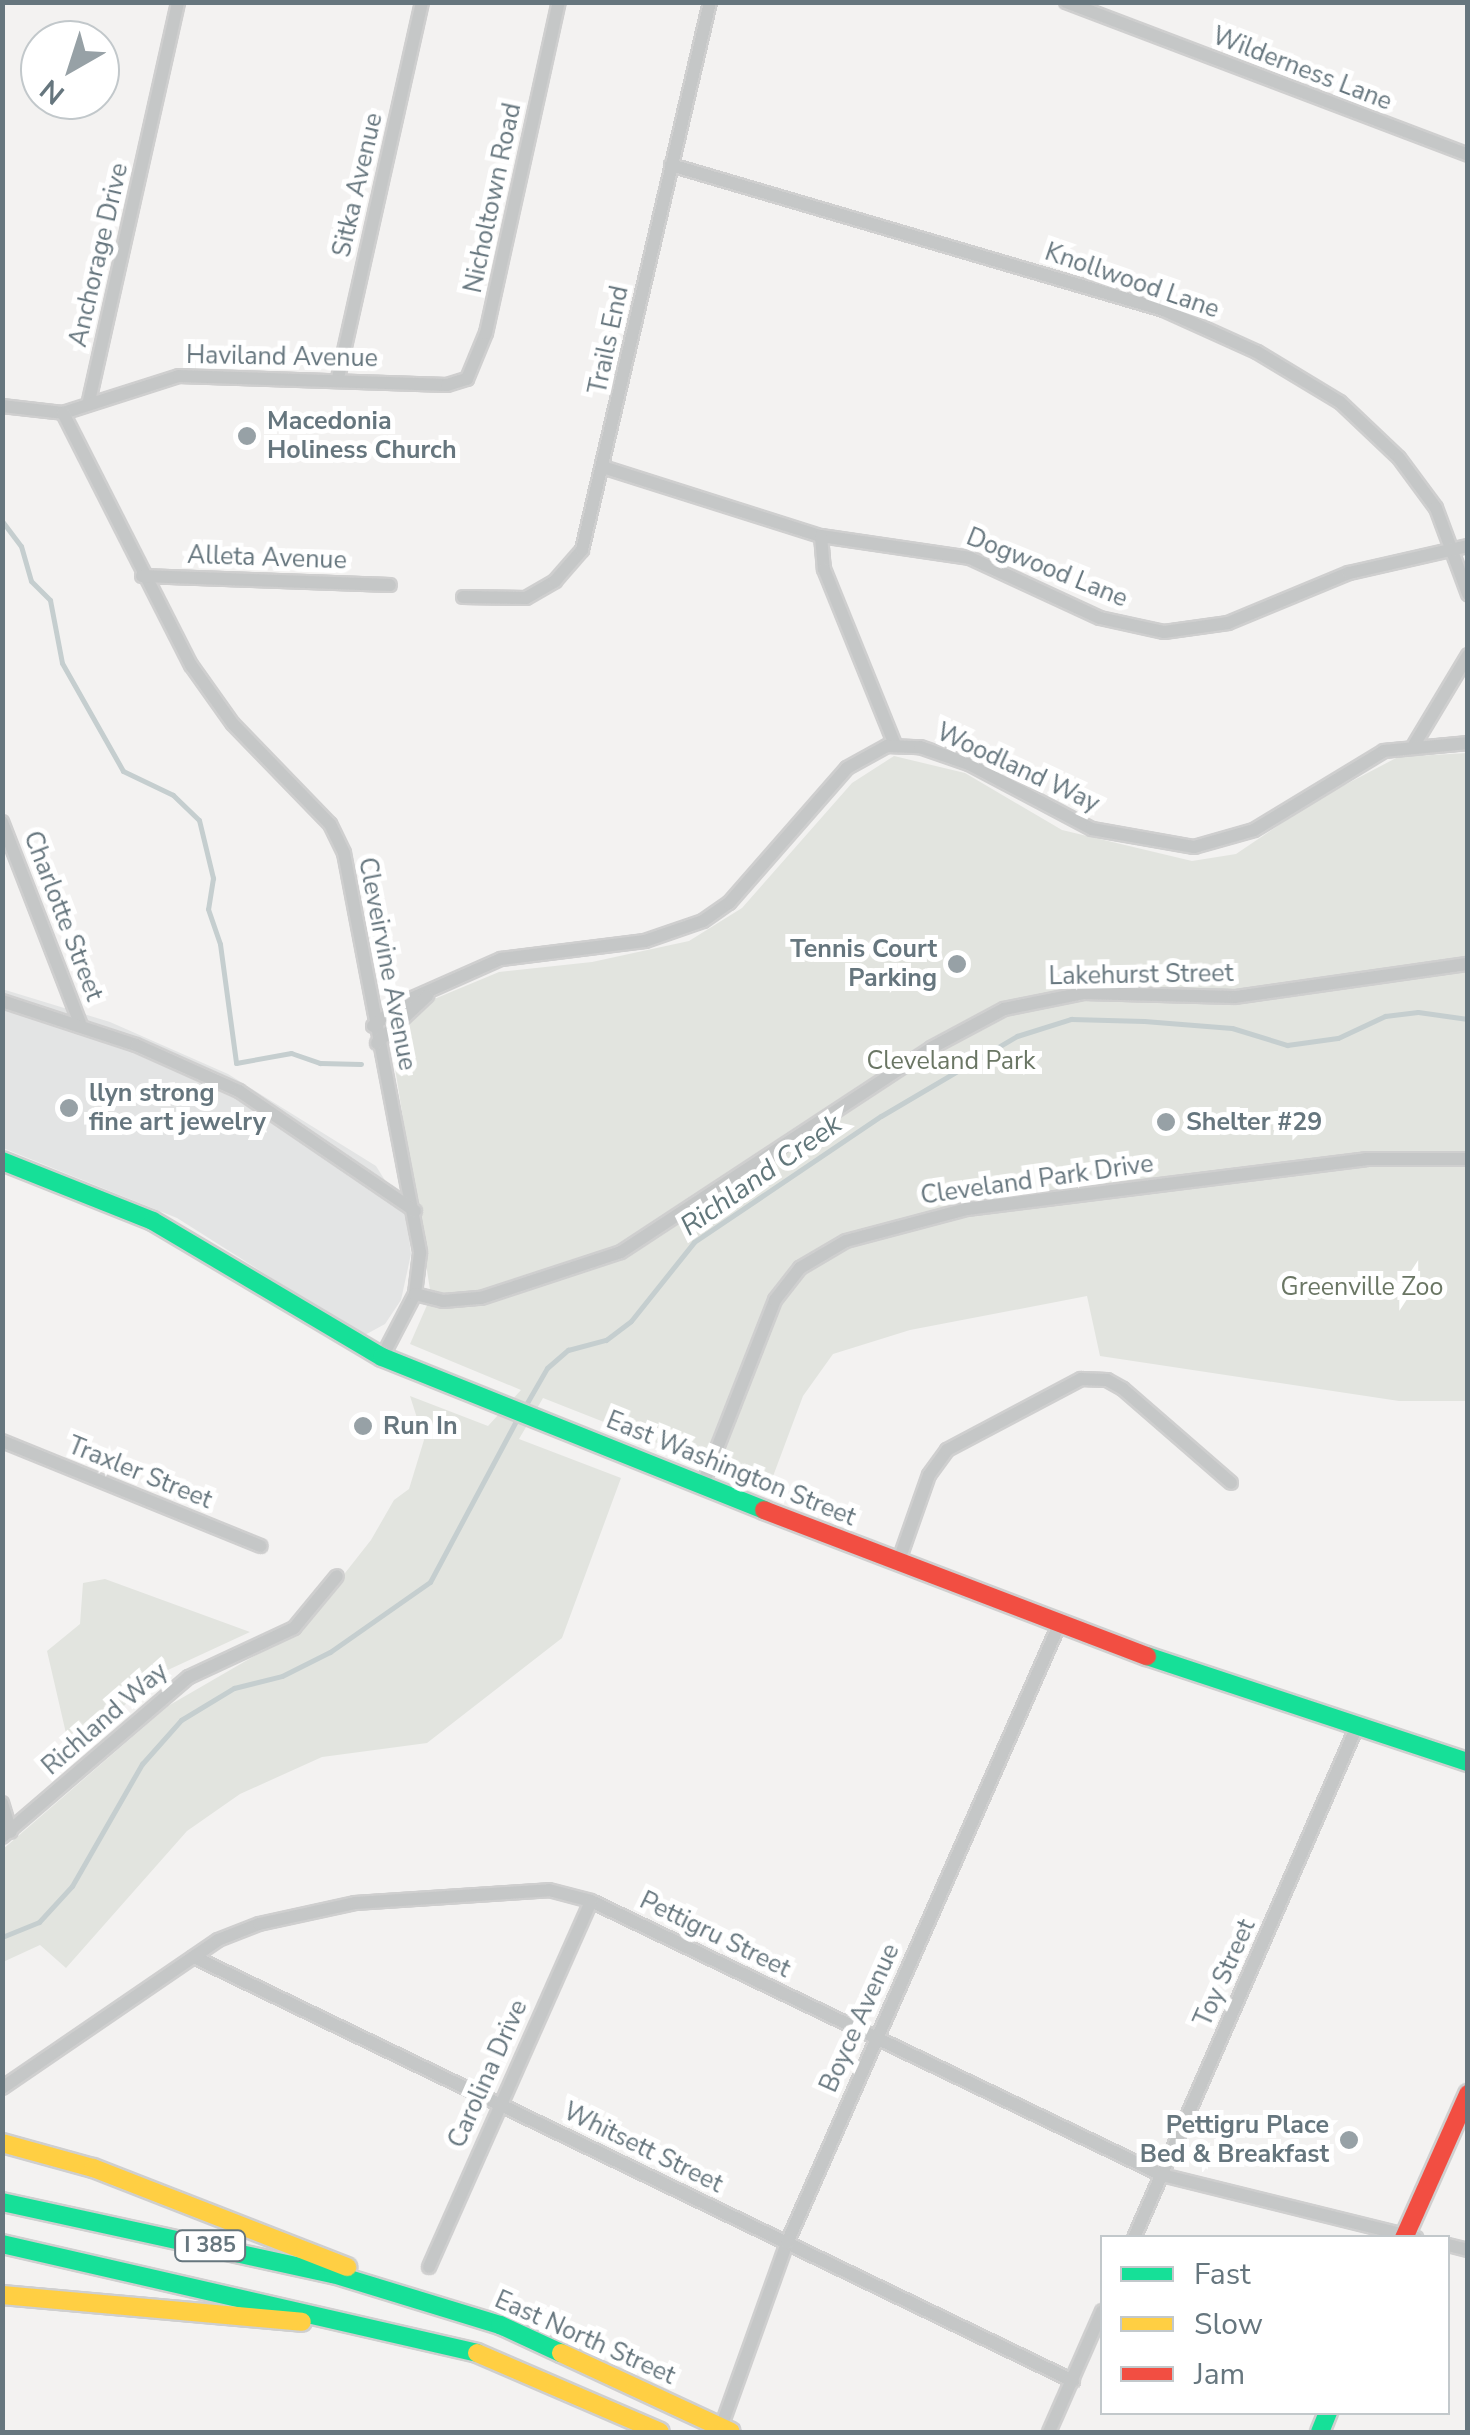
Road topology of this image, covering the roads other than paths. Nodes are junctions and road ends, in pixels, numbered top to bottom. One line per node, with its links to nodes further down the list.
1 (178, 2): 10 (street, Anchorage Drive)
2 (422, 2): 8 (street, Sitka Avenue)
3 (559, 2): 9 (street, Nicholtown Road)
4 (710, 2): 7 (street, Trails End)
5 (1066, 2): 6 (street, Wilderness Lane)
6 (1468, 155)
7 (672, 166): 13 (street, Trails End); 15 (street, Knollwood Lane)
8 (338, 378): 9 (street, Haviland Avenue); 10 (street, Haviland Avenue)
9 (446, 385)
10 (88, 401): 12 (street, Haviland Avenue)
11 (2, 406): 12 (street)
12 (62, 413): 16 (street, Cleveirvine Avenue)
13 (606, 468): 14 (street, Dogwood Lane); 19 (street, Trails End)
14 (821, 536): 15 (street, Dogwood Lane); 22 (street)
15 (1461, 549): 18 (street, Knollwood Lane)
16 (142, 576): 17 (street, Alleta Avenue); 29 (street, Cleveirvine Avenue)
17 (390, 586)
18 (1468, 594)
19 (462, 597)
20 (1466, 666): 23 (street)
21 (1468, 743): 23 (street, Woodland Way)
22 (895, 745): 23 (street, Woodland Way); 26 (street, Woodland Way)
23 (1414, 745)
24 (2, 822): 28 (street, Charlotte Street)
25 (1468, 964): 34 (street, Lakehurst Street)
26 (429, 994): 29 (street, Woodland Way); 30 (street, Woodland Way)
27 (2, 1001): 28 (street)
28 (80, 1026): 33 (street)
29 (373, 1026): 30 (street, Cleveirvine Avenue)
30 (377, 1043): 33 (street, Cleveirvine Avenue)
31 (1468, 1159): 37 (street, Cleveland Park Drive)
32 (2, 1162): 35 (main road, East Washington Street)
33 (415, 1212): 34 (street, Cleveirvine Avenue)
34 (415, 1294): 35 (street, Cleveirvine Avenue)
35 (382, 1356): 37 (main road, East Washington Street)
36 (2, 1441): 39 (street, Traxler Street)
37 (703, 1484): 40 (main road, East Washington Street)
38 (1231, 1484): 40 (street)
39 (260, 1546)
40 (898, 1562): 42 (main road, East Washington Street)
41 (337, 1576): 46 (street, Richland Way)
42 (1058, 1626): 43 (main road, East Washington Street); 49 (street, Boyce Avenue)
43 (1357, 1726): 44 (main road, East Washington Street); 54 (street, Toy Street)
44 (1468, 1762)
45 (2, 1803): 46 (street)
46 (7, 1834)
47 (591, 1901): 48 (street, Pettigru Street); 49 (street, Pettigru Street); 52 (street, Carolina Drive)
48 (194, 1957): 50 (street, Pettigru Street); 52 (street, Whitsett Street)
49 (876, 2037): 54 (street, Pettigru Street); 59 (street, Boyce Avenue)
50 (2, 2088)
51 (1468, 2094): 58 (main road)
52 (499, 2104): 59 (street, Whitsett Street); 61 (street, Carolina Drive)
53 (2, 2143): 63 (main road)
54 (1162, 2175): 56 (street, Toy Street); 57 (street, Pettigru Street)
55 (2, 2202): 63 (main road, I 385)
56 (1135, 2235)
57 (1400, 2235)
58 (1409, 2235)
59 (787, 2242): 66 (street, Whitsett Street); 67 (street, Boyce Avenue)
60 (2, 2244): 65 (main road, I 385)
61 (429, 2267)
62 (2, 2295): 65 (main road)
63 (414, 2299): 67 (main road, East North Street)
64 (1100, 2316): 66 (street)
65 (392, 2328): 68 (main road, East North Street)
66 (1072, 2380): 69 (street)
67 (724, 2431)
68 (660, 2432)
69 (1049, 2432)

